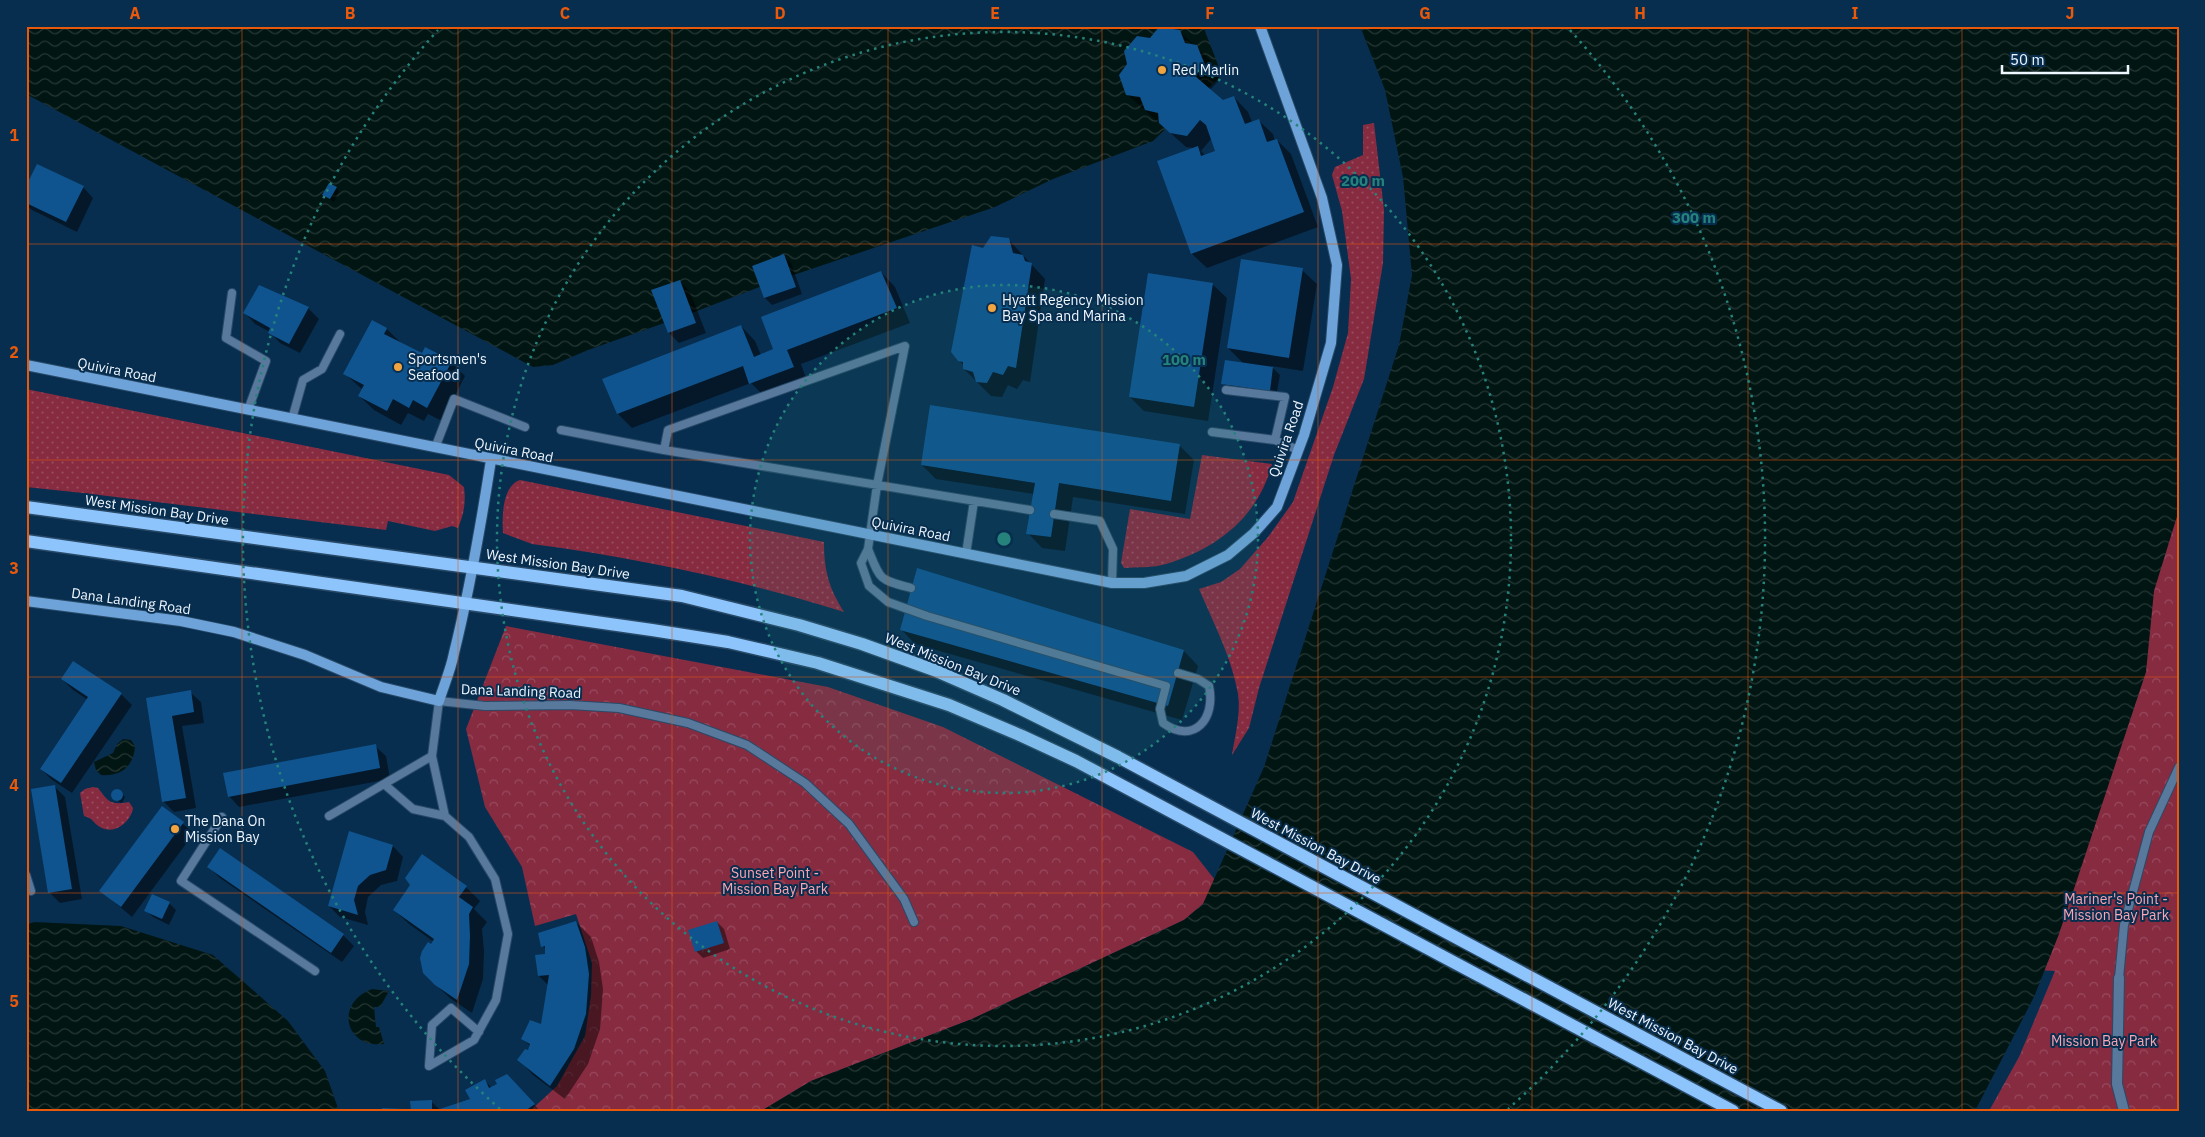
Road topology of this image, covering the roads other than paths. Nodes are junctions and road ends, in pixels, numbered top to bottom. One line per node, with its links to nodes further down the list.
1 (1260, 26): 14 (street, Quivira Road)
2 (232, 293): 6 (lane)
3 (340, 334): 7 (lane)
4 (26, 366): 6 (street, Quivira Road)
5 (1226, 390): 11 (lane)
6 (248, 410): 7 (street, Quivira Road)
7 (292, 419): 12 (street, Quivira Road)
8 (525, 427): 12 (lane)
9 (560, 430): 13 (lane)
10 (1212, 432): 11 (lane)
11 (1275, 440): 14 (lane)
12 (435, 448): 15 (street, Quivira Road)
13 (664, 450): 16 (lane); 16 (lane)
14 (1298, 450): 26 (street, Quivira Road)
15 (491, 460): 21 (street, Quivira Road); 25 (street)
16 (877, 485): 17 (lane); 21 (lane)
17 (974, 500): 19 (lane); 24 (lane)
18 (26, 507): 25 (main road, West Mission Bay Drive)
19 (1030, 510)
20 (1054, 514): 26 (lane)
21 (870, 534): 23 (lane); 24 (street, Quivira Road)
22 (26, 541): 29 (main road)
23 (868, 549): 27 (lane); 30 (lane)
24 (966, 554): 26 (street, Quivira Road)
25 (472, 567): 29 (street); 45 (main road, West Mission Bay Drive)
26 (1112, 583)
27 (911, 588)
28 (26, 601): 31 (street, Dana Landing Road)
29 (465, 604): 31 (street); 44 (main road)
30 (1178, 673)
31 (439, 701): 32 (lane); 40 (lane, Dana Landing Road)
32 (432, 756): 34 (lane); 36 (lane)
33 (2179, 767): 42 (lane)
34 (384, 784): 35 (lane); 36 (lane)
35 (330, 816)
36 (445, 816): 43 (lane)
37 (222, 817): 41 (lane)
38 (26, 875): 39 (lane)
39 (31, 892)
40 (914, 922)
41 (315, 971)
42 (2119, 978): 46 (street)
43 (478, 1032): 43 (lane)
44 (1733, 1111)
45 (1781, 1111)
46 (2124, 1111)

